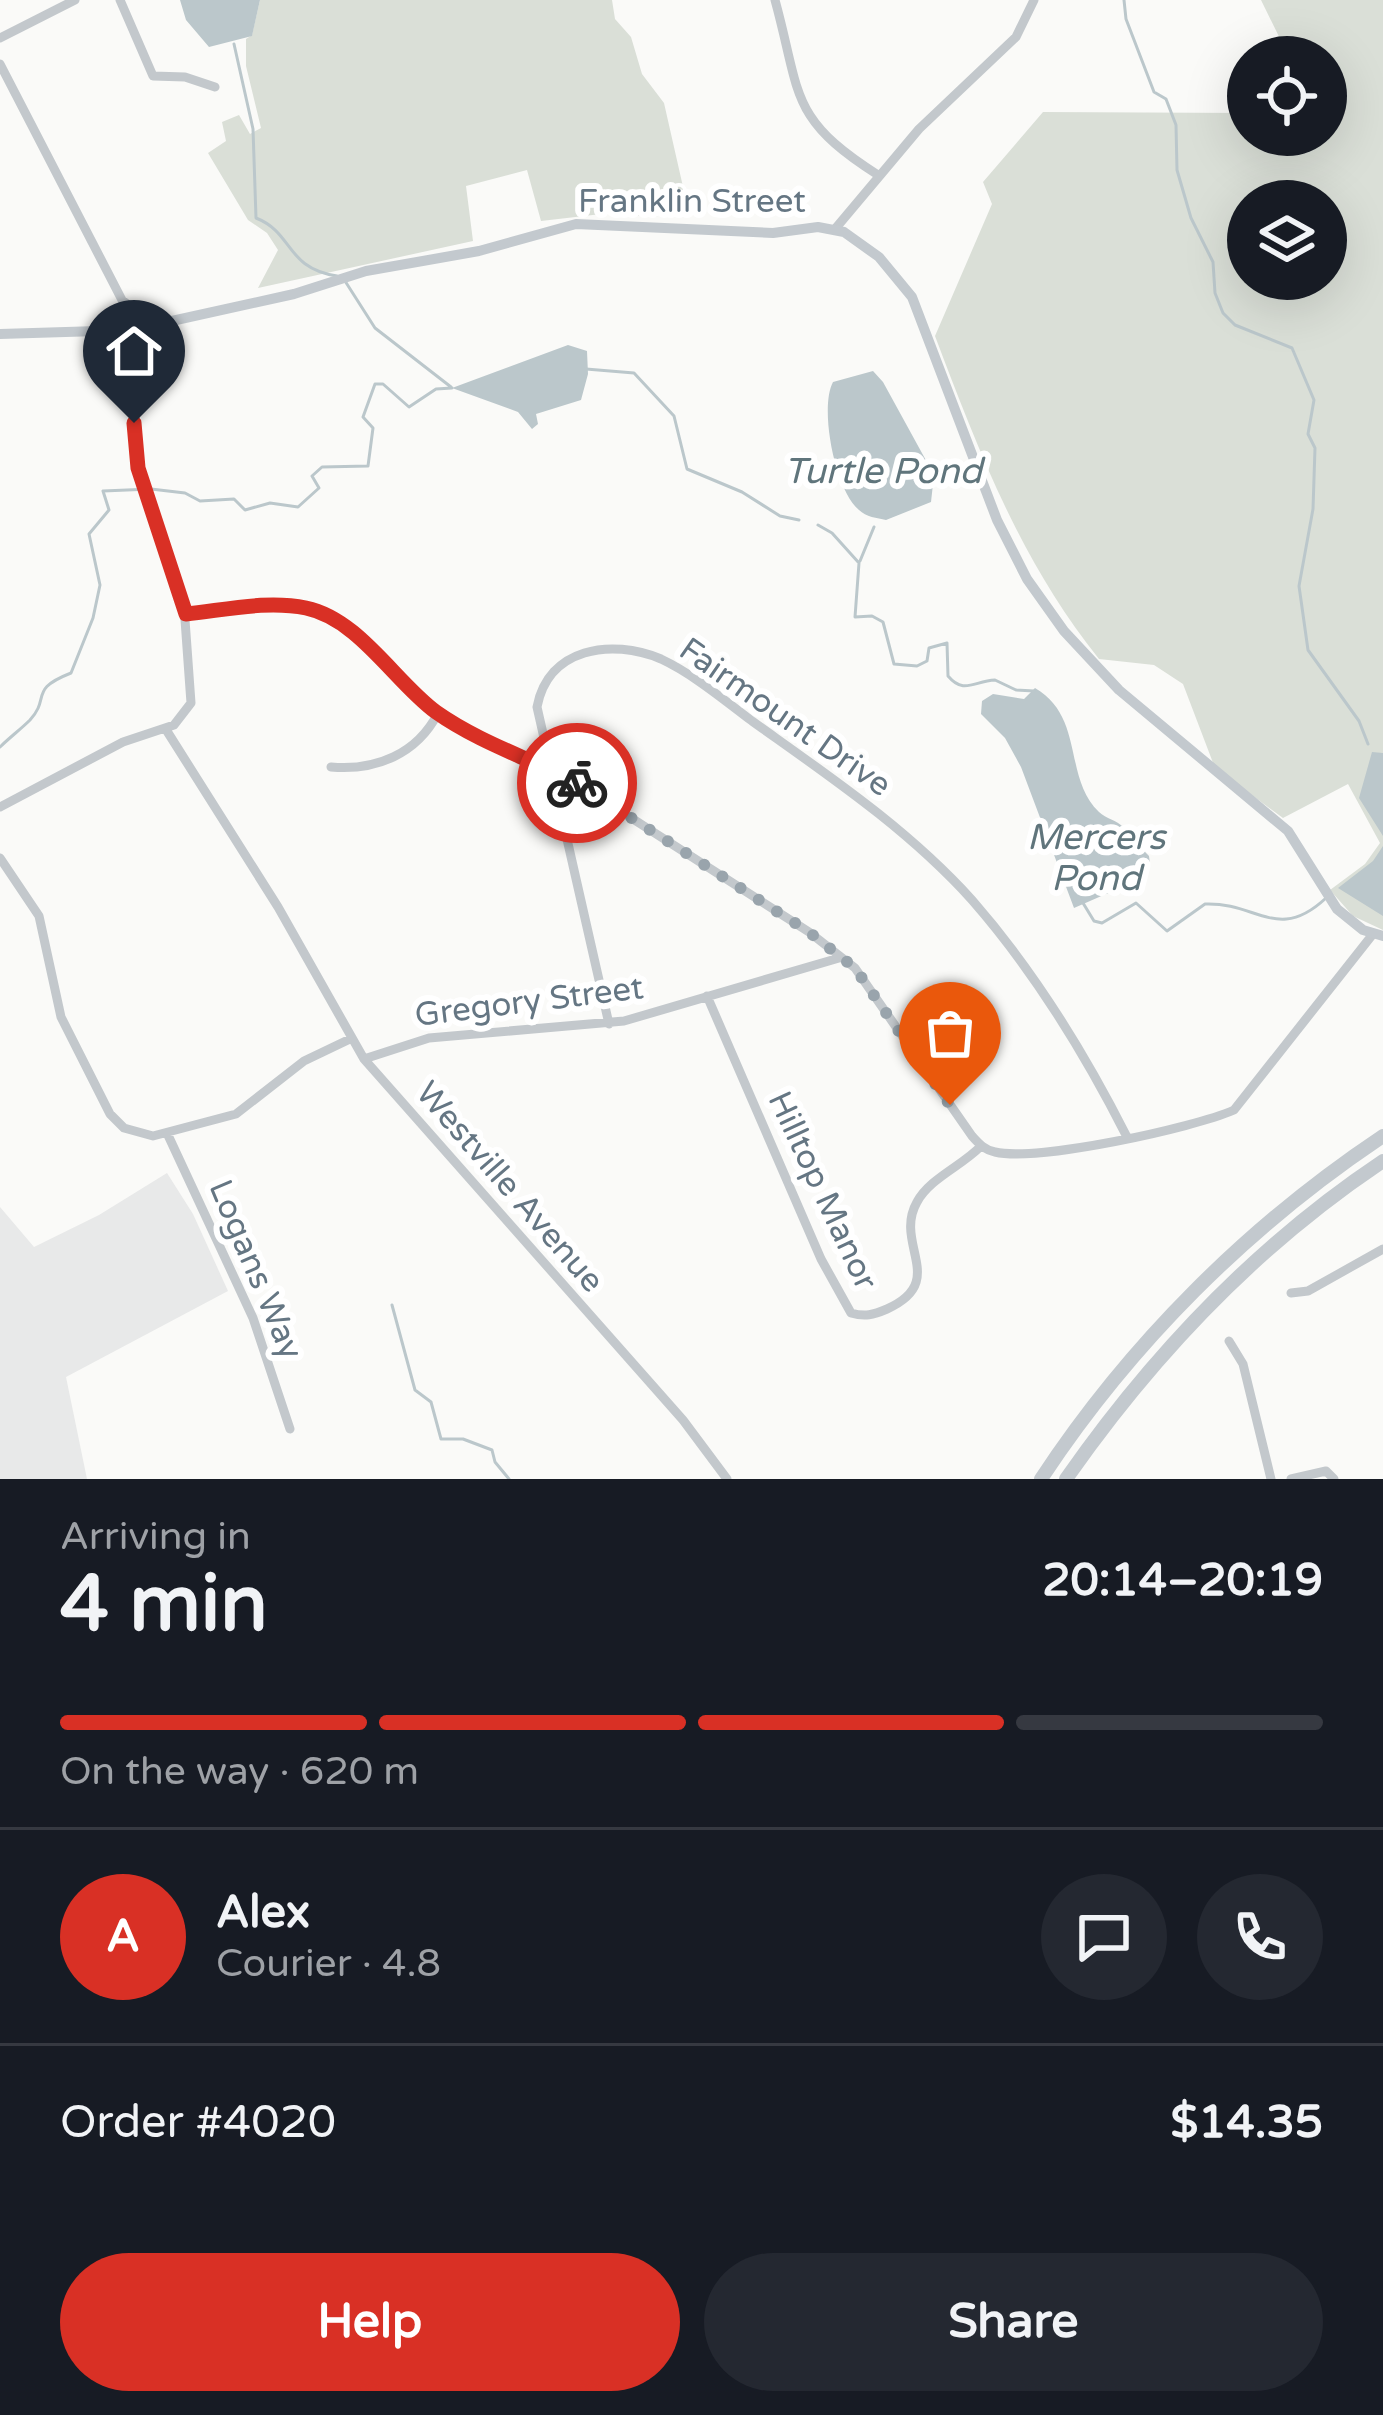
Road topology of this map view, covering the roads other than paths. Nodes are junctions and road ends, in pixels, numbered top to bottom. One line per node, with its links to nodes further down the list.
1 (74, 0): 5 (street)
2 (120, 0): 7 (street)
3 (775, 0): 8 (street)
4 (1034, 0): 8 (street)
5 (0, 38)
6 (0, 64): 10 (street)
7 (215, 87)
8 (878, 175): 9 (street)
9 (835, 229): 10 (main road, Franklin Street); 20 (main road, Franklin Street)
10 (164, 321): 11 (main road, Franklin Street)
11 (131, 329): 12 (main road, Franklin Street); 13 (street)
12 (0, 334)
13 (186, 614): 14 (street); 15 (street)
14 (438, 713): 16 (street); 17 (street)
15 (165, 728): 18 (street); 24 (street, Westville Avenue)
16 (331, 767)
17 (552, 773): 21 (street); 23 (street, Fairmount Drive); 28 (street, Fairmount Drive)
18 (0, 807)
19 (0, 858): 26 (street)
20 (1378, 935): 28 (street)
21 (839, 958): 22 (street, Gregory Street); 29 (street)
22 (707, 996): 23 (street, Gregory Street); 29 (street, Hilltop Manor)
23 (609, 1024): 25 (street, Gregory Street)
24 (350, 1039): 25 (street, Westville Avenue); 26 (street)
25 (364, 1059): 36 (street, Westville Avenue)
26 (167, 1133): 34 (street, Logans Way)
27 (1383, 1136): 37 (highway)
28 (1127, 1137): 29 (street)
29 (981, 1146)
30 (1383, 1161): 38 (highway)
31 (1383, 1249): 32 (street)
32 (1291, 1293)
33 (1229, 1341): 39 (street)
34 (290, 1429)
35 (1330, 1475): 40 (street)
36 (727, 1479)
37 (1041, 1479)
38 (1066, 1479)
39 (1271, 1479)
40 (1291, 1479)

